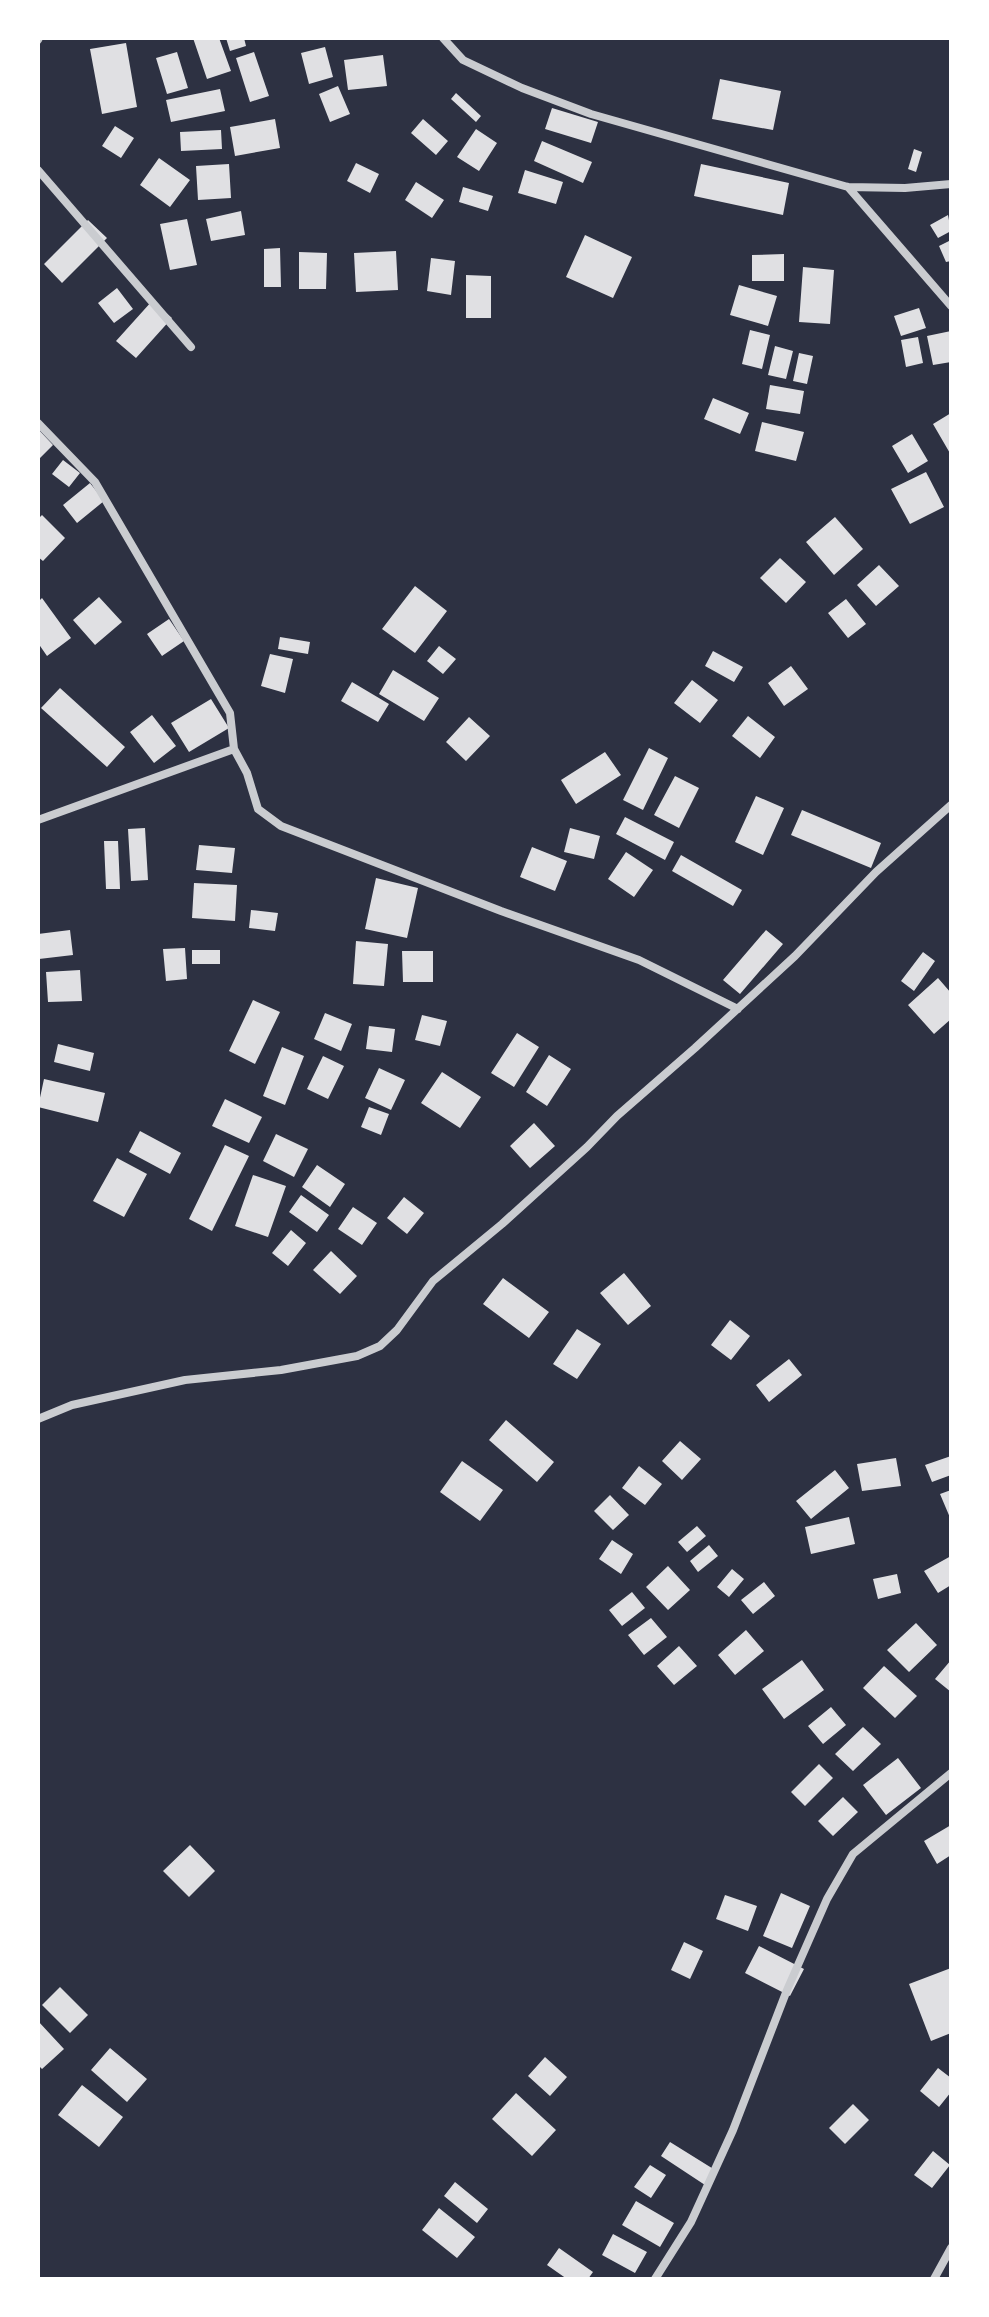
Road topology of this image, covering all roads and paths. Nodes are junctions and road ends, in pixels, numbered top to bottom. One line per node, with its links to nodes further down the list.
1 (443, 38): 4 (street)
2 (38, 170): 6 (street)
3 (951, 184): 4 (street)
4 (848, 187): 5 (street)
5 (951, 306)
6 (191, 347)
7 (38, 423): 8 (street)
8 (234, 749): 10 (street); 11 (street)
9 (951, 805): 11 (street)
10 (38, 820)
11 (738, 1009): 12 (street)
12 (38, 1419)
13 (951, 1773): 15 (street)
14 (951, 2248): 16 (street)
15 (655, 2279)
16 (934, 2279)

